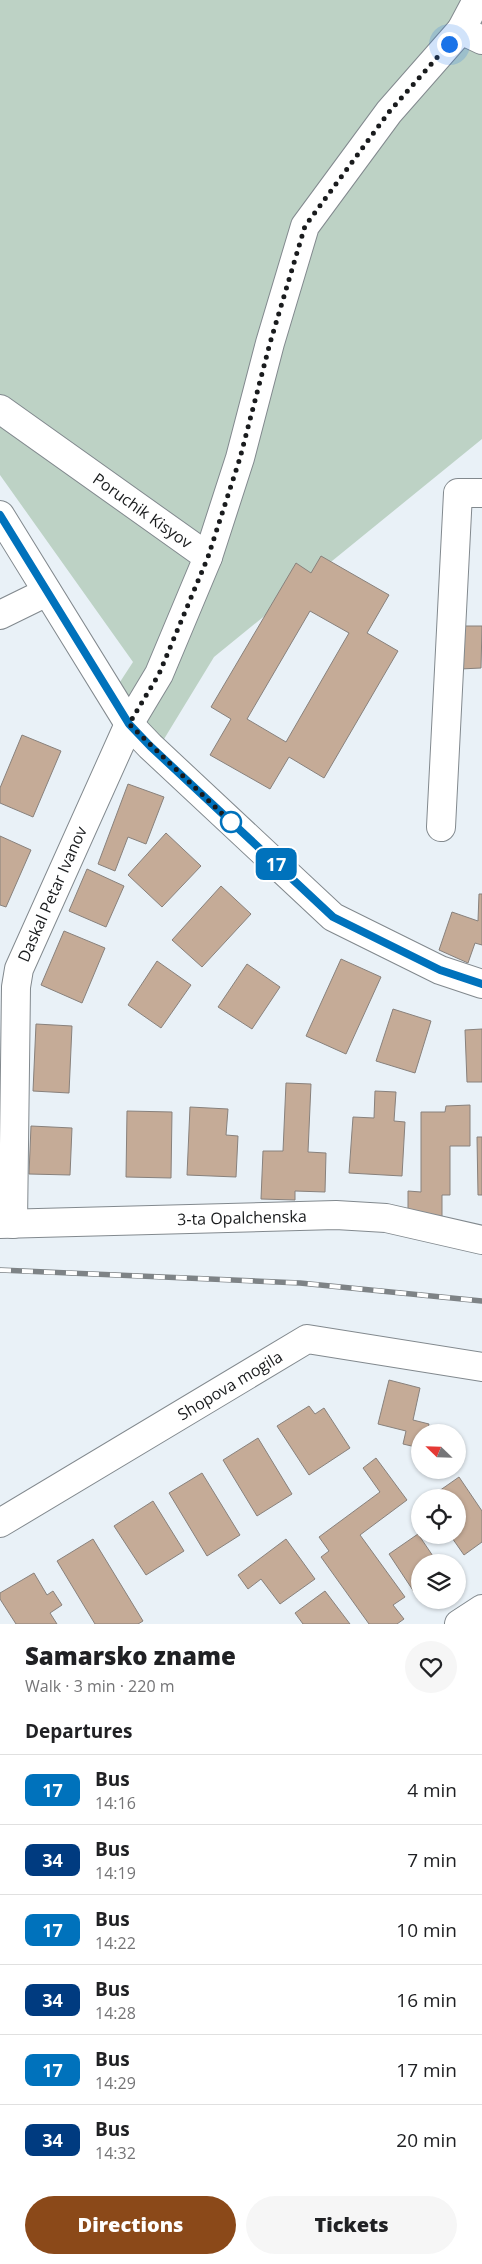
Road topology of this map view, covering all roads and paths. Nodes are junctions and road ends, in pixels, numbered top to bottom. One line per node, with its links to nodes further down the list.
1 (477, 0): 2 (street)
2 (472, 35): 6 (street)
3 (0, 409): 6 (street, Poruchik Kisyov)
4 (470, 493): 10 (street)
5 (0, 515): 7 (street)
6 (208, 557): 9 (street, Poruchik Kisyov)
7 (47, 592): 8 (street); 9 (street)
8 (0, 615)
9 (129, 724): 11 (street); 12 (street, Daskal Petar Ivanov)
10 (441, 827)
11 (482, 984)
12 (6, 1224): 13 (street, 3-ta Opalchenska)
13 (482, 1240)
14 (482, 1367): 15 (street, Shopova mogila)
15 (0, 1523)
16 (482, 1609): 17 (street)
17 (459, 1624)

